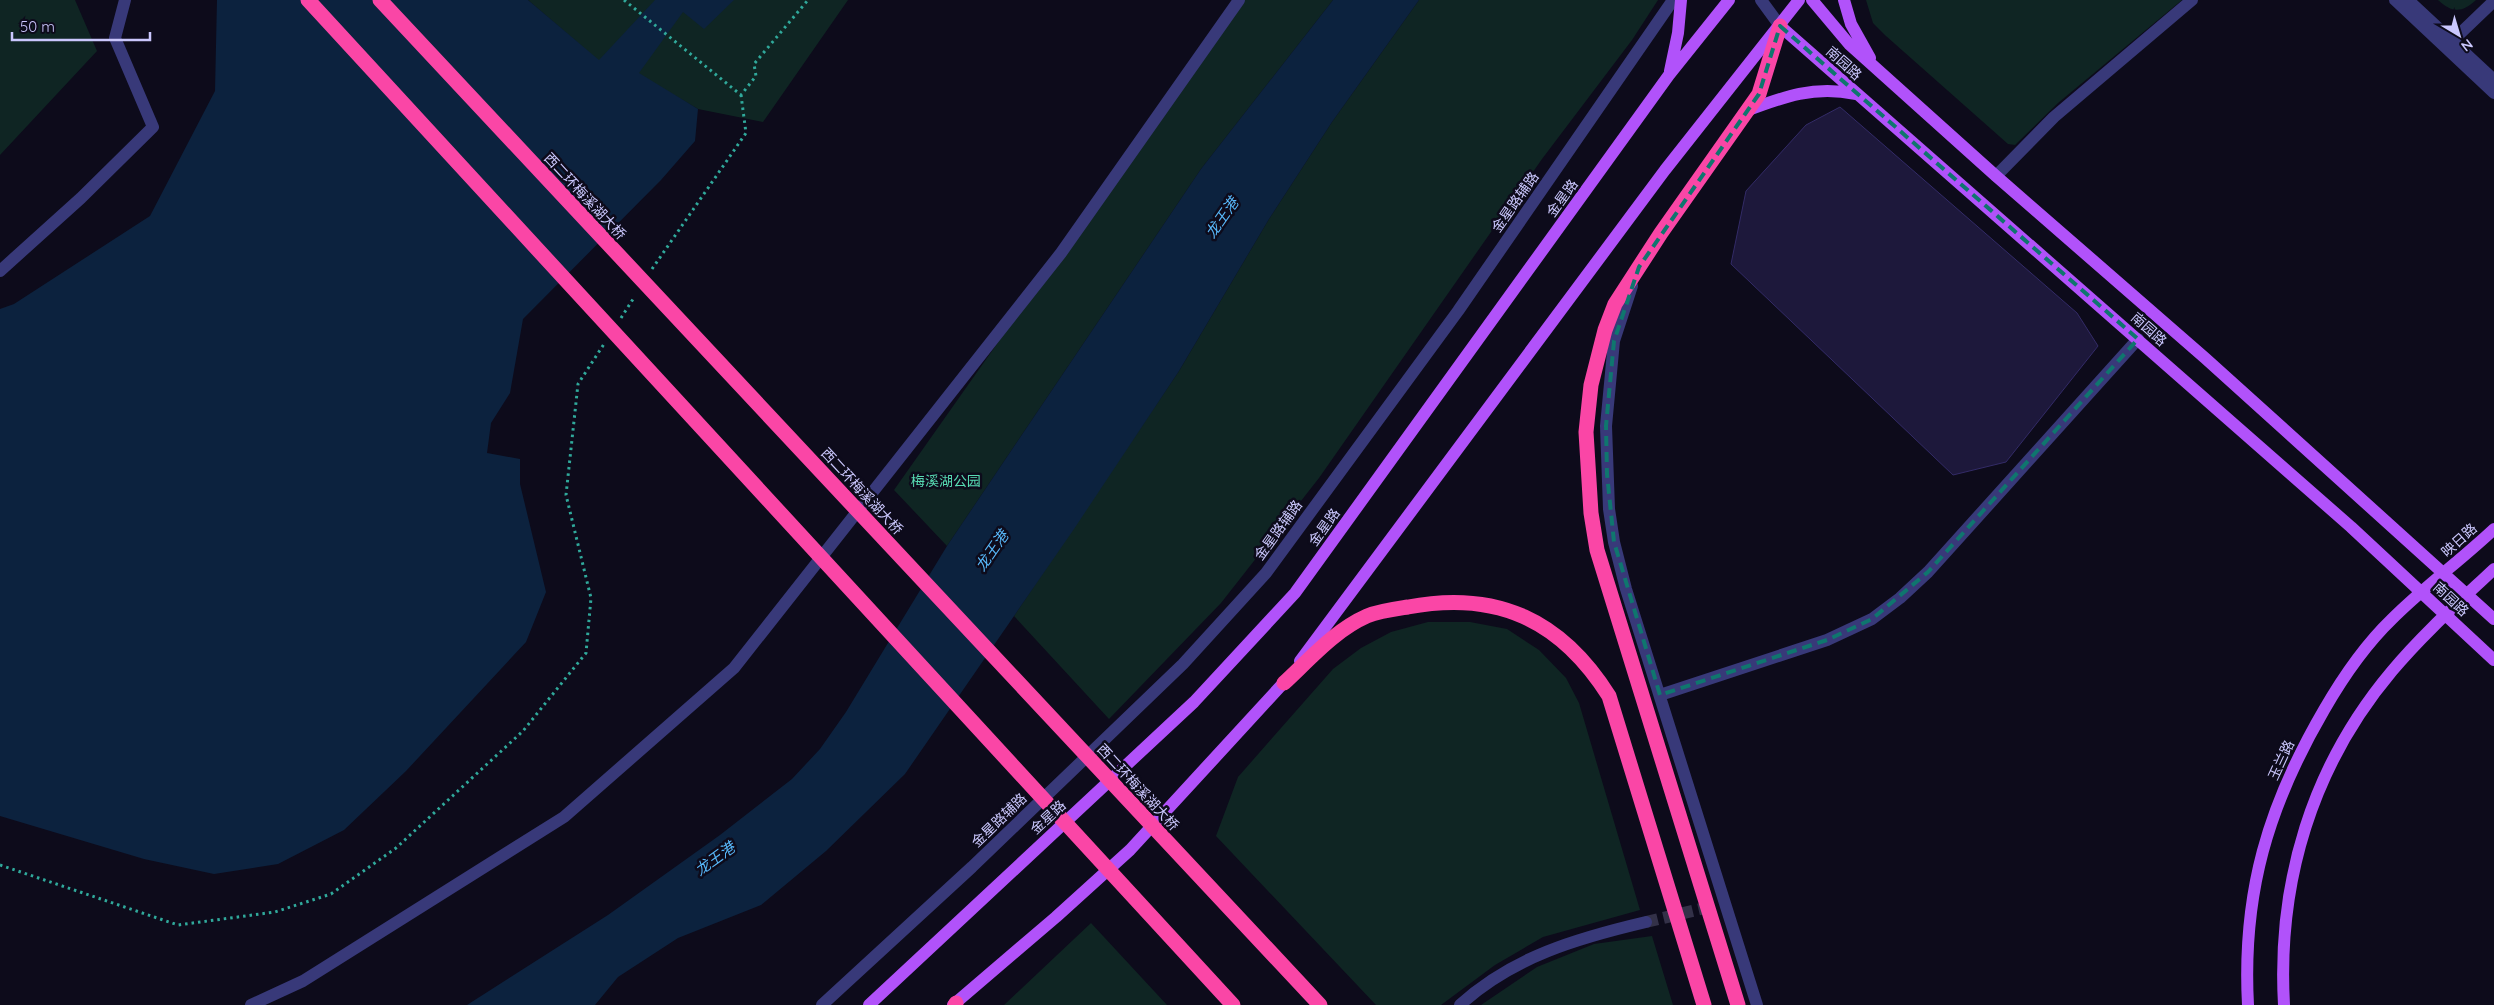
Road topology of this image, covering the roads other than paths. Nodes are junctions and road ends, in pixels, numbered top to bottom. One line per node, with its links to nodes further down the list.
1 (125, 0): 26 (street)
2 (308, 0): 45 (highway, bridge)
3 (380, 0): 46 (highway, 西二环梅溪湖大桥, bridge)
4 (1239, 0): 42 (street)
5 (1673, 0): 43 (street, 金星路辅路)
6 (1681, 0): 19 (main road)
7 (1729, 0): 19 (main road, 金星路)
8 (1761, 0): 16 (street)
9 (1799, 0): 16 (main road)
10 (1812, 0): 18 (main road, 南园路)
11 (1844, 0): 18 (main road)
12 (2192, 0): 24 (street)
13 (2395, 0): 17 (street)
14 (2408, 0): 17 (street)
15 (2494, 1): 17 (street)
16 (1780, 26): 22 (main road, 南园路); 23 (highway); 36 (main road)
17 (2449, 44): 20 (street); 21 (street)
18 (1876, 69): 24 (main road, 南园路)
19 (1669, 76): 44 (main road, 金星路)
20 (2494, 80)
21 (2494, 93)
22 (1858, 95): 23 (main road); 27 (main road, 南园路)
23 (1746, 111): 25 (highway)
24 (1996, 176): 30 (main road, 南园路)
25 (1639, 267): 37 (street); 49 (highway)
26 (0, 271)
27 (2138, 339): 31 (main road, 南园路); 37 (street)
28 (2494, 529): 30 (main road, 映日路)
29 (2494, 569): 32 (main road)
30 (2445, 574): 31 (main road, 玉兰路); 32 (main road, 南园路)
31 (2422, 593): 33 (main road, 南园路); 51 (main road, 玉兰路)
32 (2467, 594): 33 (main road); 34 (main road, 南园路)
33 (2446, 615): 35 (main road, 南园路); 52 (main road)
34 (2494, 619)
35 (2494, 660)
36 (1284, 683): 41 (main road); 48 (highway)
37 (1660, 695): 38 (street)
38 (1724, 902): 39 (street); 50 (street)
39 (1709, 907)
40 (1646, 922): 47 (street)
41 (955, 1004)
42 (251, 1005)
43 (822, 1005)
44 (869, 1005)
45 (1233, 1005)
46 (1320, 1005)
47 (1460, 1005)
48 (1704, 1005)
49 (1738, 1005)
50 (1757, 1005)
51 (2248, 1005)
52 (2284, 1005)

